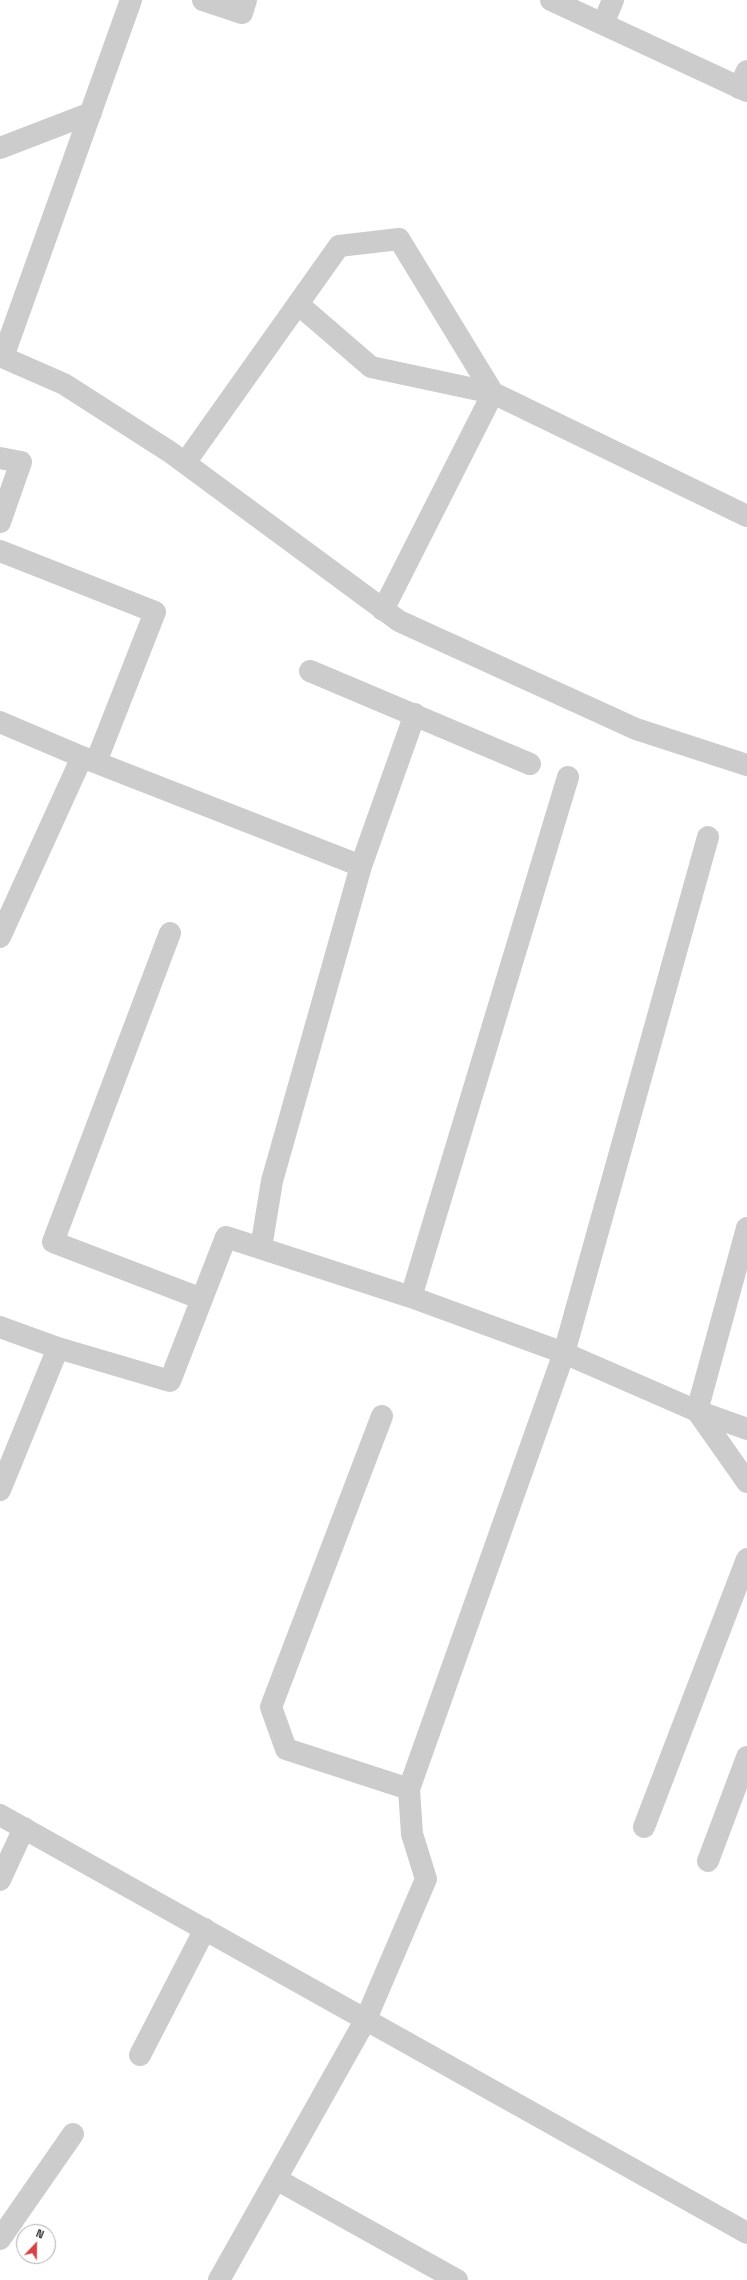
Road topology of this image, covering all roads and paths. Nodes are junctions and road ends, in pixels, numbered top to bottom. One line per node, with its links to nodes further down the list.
1 (131, 0): 8 (street)
2 (203, 0): 3 (street)
3 (246, 0)
4 (551, 0): 6 (street)
5 (613, 0): 6 (street)
6 (603, 24): 7 (street)
7 (744, 83)
8 (91, 113): 9 (street); 11 (street)
9 (0, 148)
10 (298, 304): 12 (street); 12 (street); 14 (street)
11 (1, 357): 14 (street)
12 (493, 393): 15 (street); 18 (street)
13 (0, 458): 16 (street)
14 (185, 463): 18 (street)
15 (747, 516)
16 (0, 522)
17 (0, 551): 22 (street)
18 (383, 610): 24 (street)
19 (310, 671): 20 (street)
20 (415, 714): 23 (street); 27 (street)
21 (0, 722): 22 (street)
22 (89, 760): 27 (street); 29 (street)
23 (530, 764)
24 (747, 765)
25 (568, 777): 32 (street)
26 (708, 837): 36 (street)
27 (361, 866): 31 (street)
28 (170, 934): 33 (street)
29 (0, 936)
30 (747, 1228): 37 (street)
31 (261, 1248): 32 (street); 33 (street)
32 (411, 1297): 36 (street)
33 (202, 1299): 35 (street)
34 (0, 1327): 35 (street)
35 (58, 1348): 41 (street)
36 (564, 1353): 37 (street); 44 (street)
37 (697, 1411): 39 (street); 40 (street)
38 (382, 1416): 44 (street)
39 (747, 1428)
40 (747, 1482)
41 (0, 1490)
42 (747, 1559): 46 (street)
43 (747, 1757): 48 (street)
44 (408, 1789): 51 (street)
45 (0, 1814): 47 (street)
46 (644, 1827)
47 (24, 1828): 49 (street); 50 (street)
48 (708, 1861)
49 (0, 1880)
50 (205, 1929): 51 (street); 52 (street)
51 (366, 2019): 54 (street); 55 (street)
52 (140, 2055)
53 (73, 2134): 56 (street)
54 (276, 2179): 57 (street); 58 (street)
55 (747, 2233)
56 (0, 2239)
57 (219, 2280)
58 (457, 2280)

